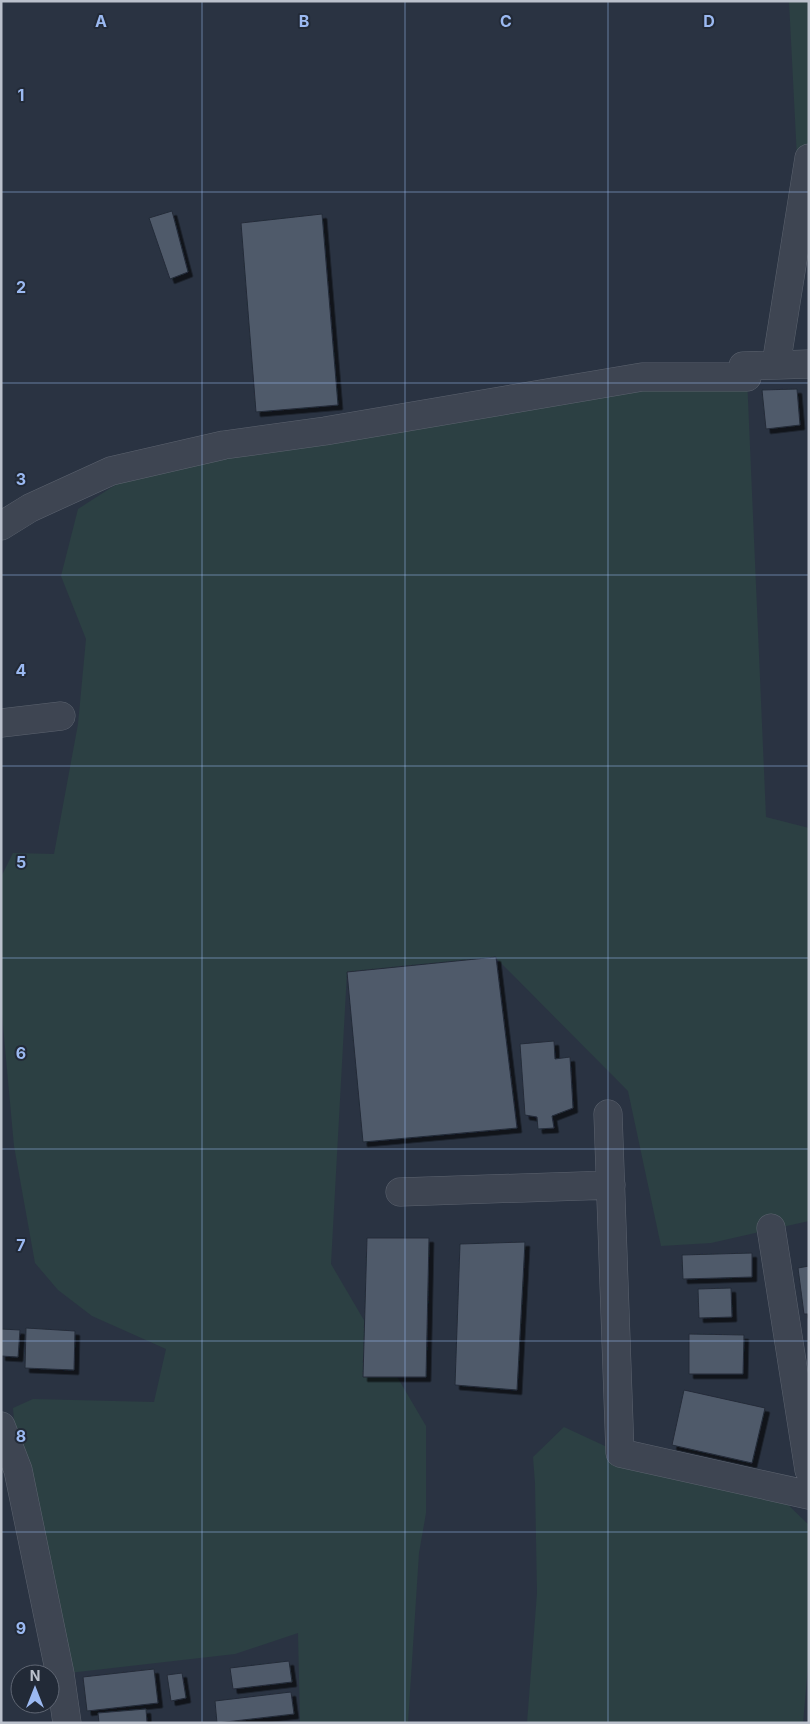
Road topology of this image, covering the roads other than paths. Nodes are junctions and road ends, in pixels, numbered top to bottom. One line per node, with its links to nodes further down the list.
1 (809, 158): 3 (street)
2 (809, 364): 3 (street)
3 (776, 365): 4 (street)
4 (1, 526)
5 (61, 716): 6 (street)
6 (1, 723)
7 (608, 1114): 8 (street)
8 (611, 1185): 9 (street); 13 (street)
9 (400, 1192)
10 (771, 1228): 12 (street)
11 (1, 1426): 14 (street)
12 (809, 1470)
13 (809, 1495)
14 (67, 1723)

